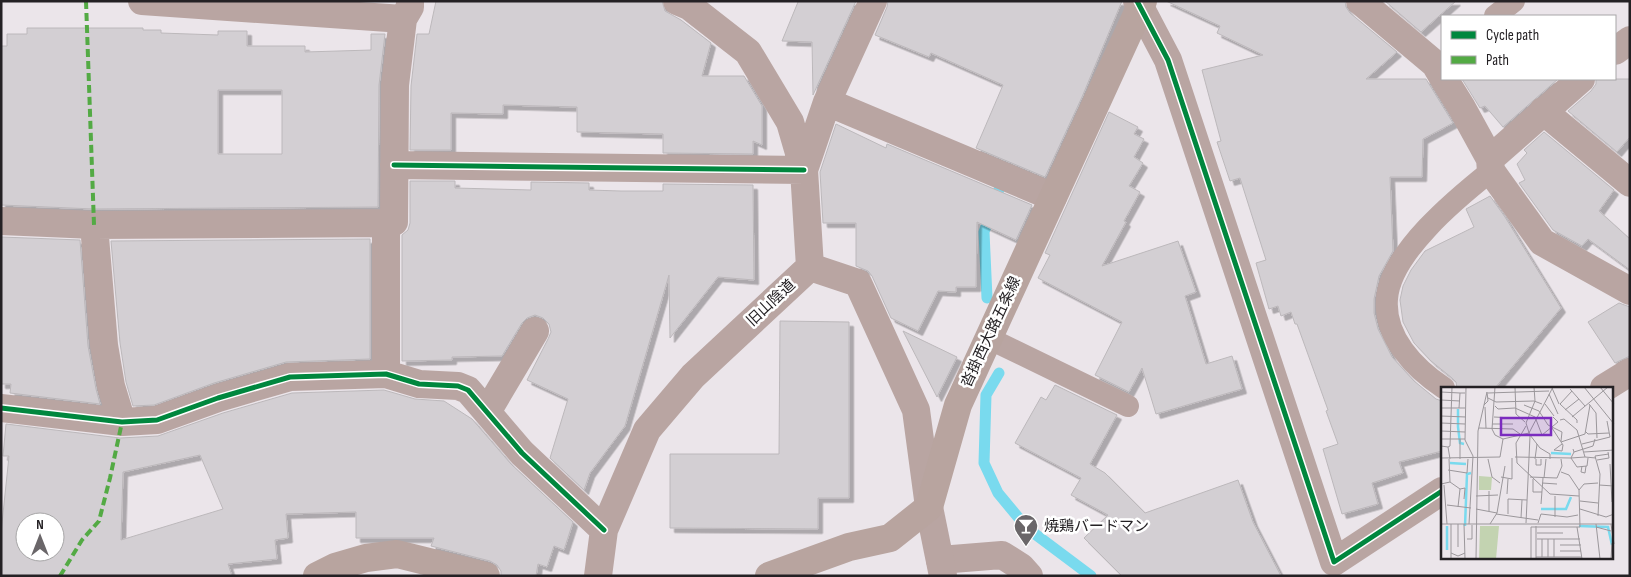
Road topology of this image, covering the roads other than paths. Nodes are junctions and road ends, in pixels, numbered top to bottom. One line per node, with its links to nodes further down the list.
1 (142, 1): 7 (street)
2 (677, 1): 18 (street)
3 (873, 1): 14 (street)
4 (1360, 1): 11 (street)
5 (1514, 1): 8 (lane)
6 (1140, 3): 20 (main road, 沓掛西大路五条線); 36 (street)
7 (406, 10): 16 (street)
8 (1496, 15)
9 (1630, 40): 10 (street)
10 (1616, 50)
11 (1441, 69)
12 (1447, 80): 17 (street)
13 (1581, 80): 15 (street)
14 (827, 102): 18 (street); 20 (street)
15 (1543, 111): 17 (street); 19 (street)
16 (394, 165): 18 (street); 22 (street)
17 (1490, 165): 25 (street); 30 (lane)
18 (804, 170): 24 (street)
19 (1630, 182)
20 (1053, 197): 27 (main road, 沓掛西大路五条線)
21 (1, 221): 23 (street)
22 (386, 223): 23 (street); 29 (street)
23 (94, 225): 35 (street)
24 (810, 267): 37 (street); 38 (street, 旧山陰道)
25 (1630, 291)
26 (535, 331): 34 (street)
27 (988, 338): 32 (lane); 37 (main road, 沓掛西大路五条線)
28 (1630, 372): 31 (street)
29 (386, 374): 34 (street); 35 (street)
30 (1442, 387)
31 (1606, 387)
32 (1128, 406)
33 (1, 408): 35 (street)
34 (487, 412): 38 (street)
35 (122, 422)
36 (1441, 492)
37 (929, 507): 40 (street); 44 (main road)
38 (604, 530): 43 (street, 旧山陰道)
39 (416, 568): 41 (main road); 42 (main road)
40 (942, 568): 45 (street)
41 (317, 576)
42 (486, 576)
43 (598, 576)
44 (768, 576)
45 (1029, 576)

